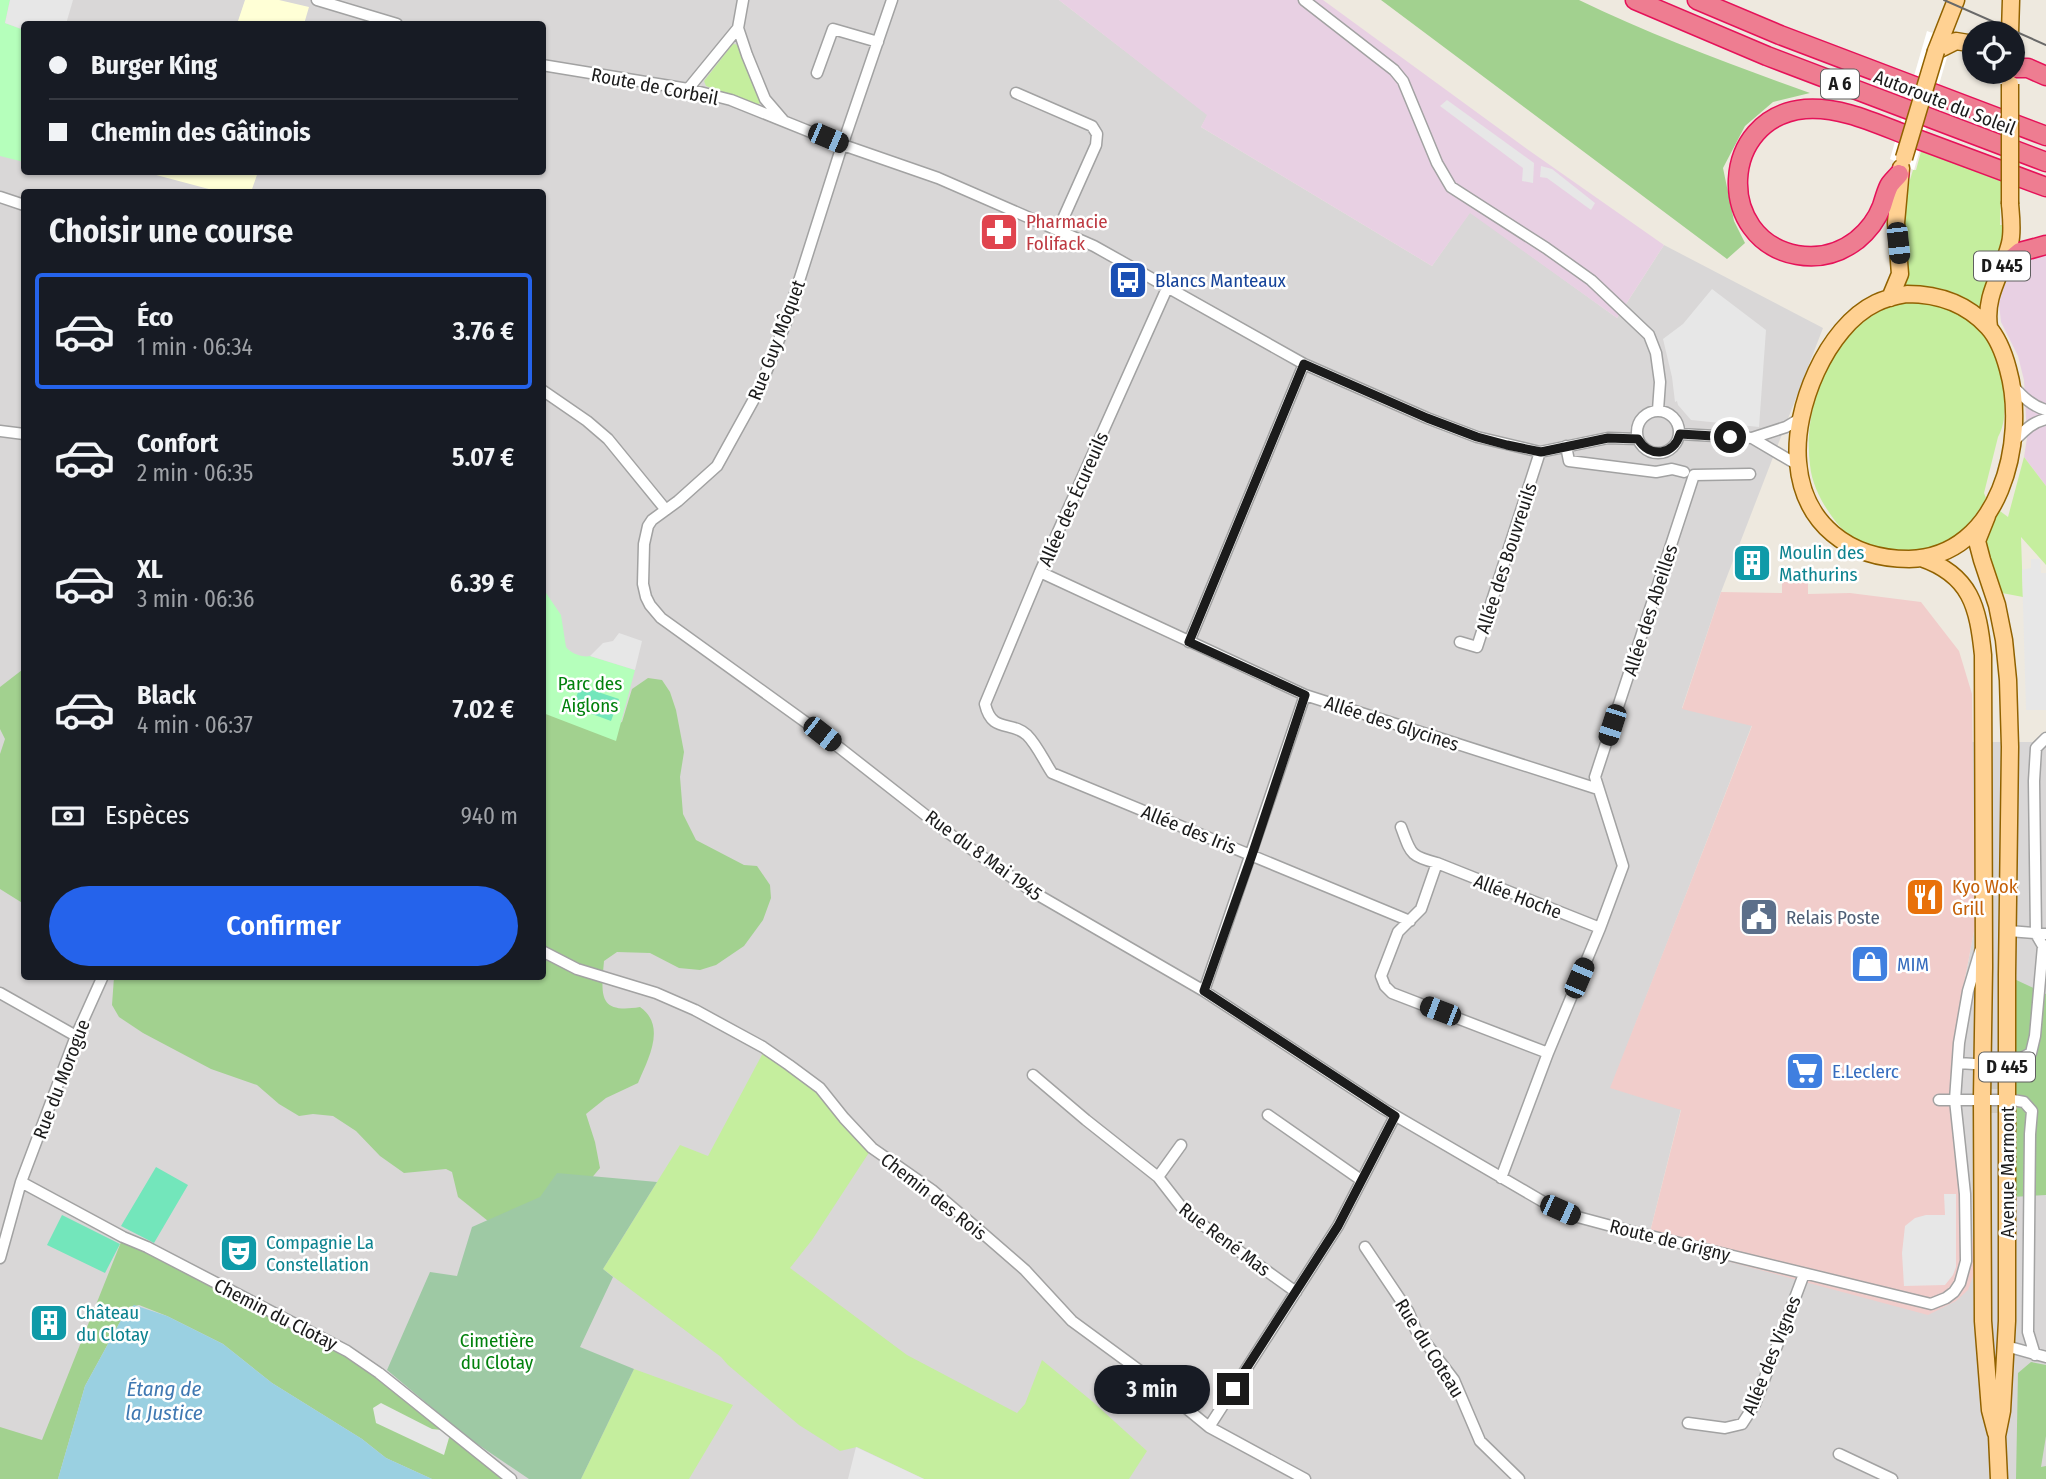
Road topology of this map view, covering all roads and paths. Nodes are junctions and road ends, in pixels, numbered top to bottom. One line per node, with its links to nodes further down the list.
1 (317, 0): 9 (street)
2 (743, 0): 11 (street)
3 (892, 0): 12 (street, Rue Guy Môquet)
4 (1304, 0): 39 (street)
5 (1636, 0): 25 (highway, Autoroute du Soleil / A 6)
6 (1698, 0): 23 (highway, Autoroute du Soleil / A 6)
7 (1956, 0): 14 (main road)
8 (2011, 0): 10 (main road)
9 (387, 21)
10 (2010, 21)
11 (738, 28): 20 (street); 22 (street)
12 (878, 42): 17 (street); 24 (street, Rue Guy Môquet)
13 (1962, 42): 14 (main road)
14 (1936, 51): 26 (main road, bridge)
15 (546, 66): 20 (street, Route de Corbeil)
16 (2025, 69): 18 (highway)
17 (817, 74)
18 (2046, 76)
19 (2011, 84): 32 (main road, D 445, bridge)
20 (688, 89): 22 (street, Route de Corbeil)
21 (1016, 93): 30 (street)
22 (783, 120): 24 (street, Route de Corbeil)
23 (2046, 136)
24 (843, 145): 30 (street, Route de Corbeil); 54 (street, Rue Guy Môquet)
25 (2046, 162)
26 (1902, 166): 27 (highway); 34 (main road)
27 (2046, 187)
28 (0, 197): 29 (street)
29 (21, 204)
30 (1058, 230): 33 (street, Route de Corbeil)
31 (2046, 245): 32 (highway)
32 (2001, 267): 35 (main road, D 445)
33 (1168, 286): 36 (street, Route de Corbeil); 57 (street, Allée des Écureuils)
34 (1889, 298): 35 (main road); 41 (main road)
35 (1989, 327): 37 (main road)
36 (1304, 364): 50 (street, Route de Corbeil); 60 (street)
37 (2012, 384): 40 (street); 48 (main road)
38 (546, 393): 54 (street)
39 (1658, 410): 45 (street); 47 (street)
40 (2046, 410)
41 (1801, 418): 46 (street); 51 (main road)
42 (2046, 419): 48 (street)
43 (0, 431): 44 (street)
44 (21, 434)
45 (1680, 434): 46 (street); 47 (street)
46 (1752, 438): 51 (street)
47 (1638, 439): 49 (street)
48 (2014, 441): 55 (main road)
49 (1566, 446): 50 (street); 52 (street)
50 (1541, 452): 61 (street, Allée des Bouvreuils)
51 (1798, 465): 56 (main road)
52 (1689, 474): 53 (street); 65 (street, Allée des Abeilles)
53 (1750, 474)
54 (666, 510): 76 (street, Rue du 8 Mai 1945)
55 (1987, 516): 56 (main road); 59 (main road, Avenue Marmont / D 445)
56 (1921, 558): 58 (main road, Avenue Marmont / D 445)
57 (1040, 572): 60 (street, Allée des Glycines); 63 (street, Allée des Écureuils)
58 (1980, 630): 73 (main road, Avenue Marmont / D 445); 80 (main road, Avenue Marmont / D 445)
59 (2004, 640): 71 (main road, Avenue Marmont / D 445); 80 (main road, Avenue Marmont / D 445)
60 (1189, 642): 62 (street, Allée des Glycines)
61 (1460, 642)
62 (1305, 695): 65 (street, Allée des Glycines); 67 (street)
63 (987, 715): 67 (street, Allée des Iris)
64 (2046, 738): 72 (street)
65 (1598, 789): 70 (street, Allée des Abeilles)
66 (1401, 827): 68 (street, Allée Hoche)
67 (1252, 855): 69 (street, Allée des Iris); 76 (street)
68 (1437, 863): 69 (street); 70 (street, Allée Hoche)
69 (1410, 921): 79 (street)
70 (1600, 928): 79 (street, Allée des Abeilles)
71 (2008, 931): 72 (street); 82 (main road, Avenue Marmont / D 445)
72 (2041, 934): 82 (street)
73 (1984, 936): 80 (main road, Avenue Marmont / D 445); 81 (street)
74 (546, 953): 104 (street, Chemin des Rois)
75 (101, 980): 78 (street, Rue du Morogue)
76 (1204, 991): 88 (street, Rue du 8 Mai 1945)
77 (0, 993): 78 (street)
78 (76, 1036): 94 (street, Rue du Morogue)
79 (1548, 1053): 92 (street, Allée des Abeilles)
80 (1991, 1056): 81 (street); 82 (street); 86 (main road, Avenue Marmont / D 445)
81 (1958, 1063): 85 (street)
82 (2007, 1066): 86 (main road, Avenue Marmont / D 445)
83 (1034, 1075): 91 (street, Rue René Mas)
84 (1940, 1100): 85 (street)
85 (1955, 1100): 86 (street); 97 (street, Route de Grigny)
86 (1995, 1106): 99 (main road, Avenue Marmont / D 445); 100 (street); 102 (main road, Avenue Marmont / D 445); 105 (main road, Avenue Marmont / D 445)
87 (1268, 1115): 93 (street)
88 (1395, 1116): 89 (street, Rue du 8 Mai 1945); 93 (street)
89 (1425, 1135): 92 (street, Route de Grigny)
90 (1181, 1145): 91 (street)
91 (1158, 1177): 98 (street, Rue René Mas)
92 (1501, 1178): 97 (street, Route de Grigny)
93 (1361, 1180): 98 (street)
94 (21, 1182): 96 (street, Rue du Morogue); 107 (street, Chemin du Clotay)
95 (1365, 1247): 109 (street, Rue du Coteau)
96 (0, 1258)
97 (1804, 1274): 103 (street, Allée des Vignes)
98 (1296, 1292): 104 (street)
99 (2006, 1346): 100 (street); 102 (main road, Avenue Marmont / D 445)
100 (2035, 1355): 101 (street)
101 (2046, 1357)
102 (2002, 1411): 105 (main road, Avenue Marmont / D 445)
103 (1688, 1423)
104 (1209, 1427): 108 (street, Chemin des Rois)
105 (1997, 1436): 111 (main road, Avenue Marmont / D 445)
106 (1839, 1454): 110 (street)
107 (510, 1479)
108 (1305, 1479)
109 (1519, 1479)
110 (1892, 1479)
111 (1999, 1479)

